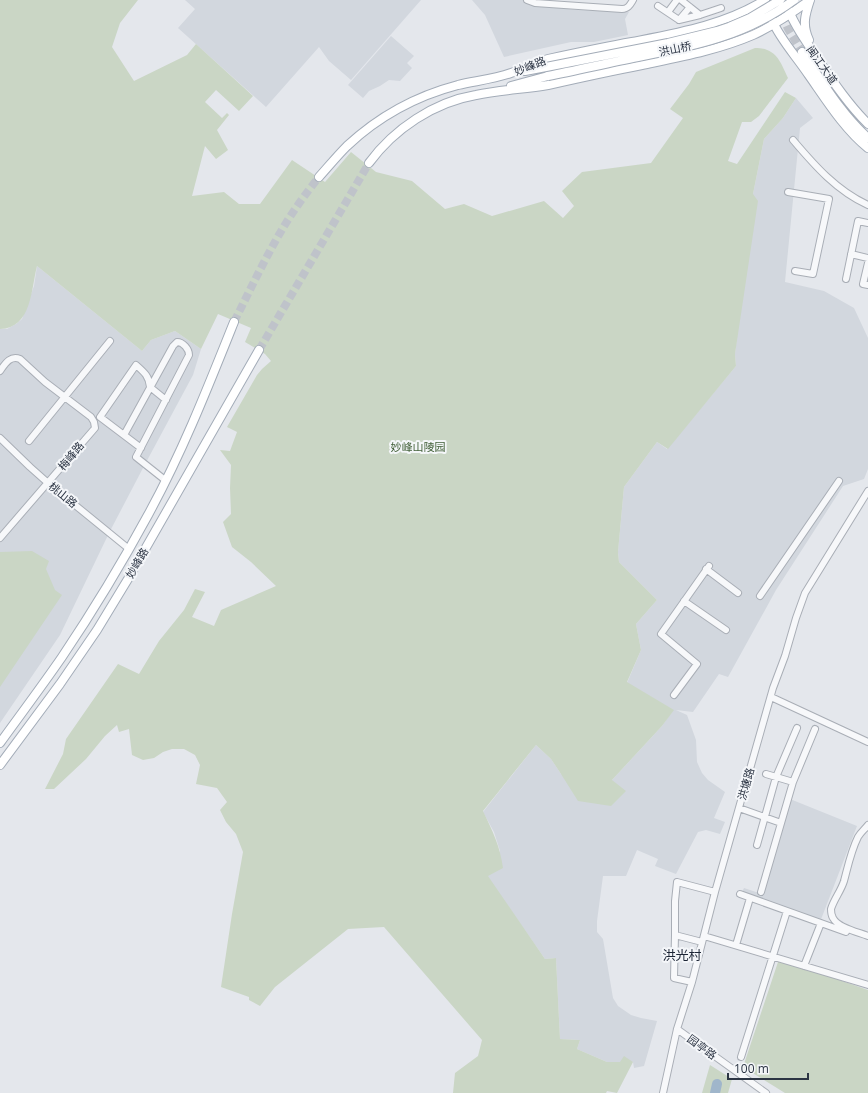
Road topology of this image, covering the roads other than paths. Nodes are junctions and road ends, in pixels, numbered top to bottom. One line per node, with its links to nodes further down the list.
1 (527, 0): 10 (street)
2 (633, 0): 10 (street)
3 (679, 0): 12 (street); 14 (street)
4 (751, 0): 15 (main road)
5 (765, 0): 15 (main road, 妙峰路); 19 (main road)
6 (780, 0): 21 (main road, bridge)
7 (785, 0): 16 (main road, 闽江大道)
8 (794, 0): 22 (main road, 洪山桥, bridge)
9 (810, 0): 16 (main road, 妙峰路); 20 (main road)
10 (536, 2)
11 (658, 6): 14 (street)
12 (690, 7): 17 (street); 18 (street)
13 (721, 8): 17 (street)
14 (668, 12): 18 (street)
15 (741, 13): 21 (main road, 妙峰路)
16 (790, 14): 19 (main road, 妙峰路); 20 (main road, 闽江大道)
17 (700, 15): 18 (street)
18 (679, 20)
19 (774, 23): 22 (main road, 妙峰路); 27 (main road)
20 (819, 61): 23 (main road, 闽江大道)
21 (511, 74): 29 (main road, 妙峰路)
22 (475, 95): 28 (main road, 妙峰路)
23 (868, 124)
24 (868, 134): 25 (main road)
25 (868, 138)
26 (793, 140): 31 (street)
27 (868, 148)
28 (369, 163)
29 (319, 177)
30 (788, 192): 36 (street)
31 (868, 205)
32 (868, 224): 33 (street)
33 (851, 254): 34 (street); 37 (street)
34 (868, 258)
35 (868, 263): 38 (street)
36 (795, 271)
37 (846, 279)
38 (868, 285)
39 (234, 322): 50 (main road, 妙峰路)
40 (110, 341): 44 (street)
41 (259, 350): 68 (main road, 妙峰路)
42 (0, 371): 44 (street)
43 (150, 387): 45 (street); 45 (street); 46 (street); 46 (street)
44 (64, 397): 48 (street); 52 (street, 梅峰路)
45 (166, 400): 49 (street)
46 (124, 435): 49 (street)
47 (0, 438): 52 (street, 桃山路)
48 (28, 440)
49 (141, 448): 50 (street)
50 (165, 480): 55 (main road, 妙峰路)
51 (839, 481): 57 (street)
52 (48, 483): 54 (street, 梅峰路); 55 (street, 桃山路)
53 (868, 491): 61 (street, 洪塘路)
54 (0, 538)
55 (128, 549): 62 (main road, 妙峰路)
56 (738, 593): 58 (street)
57 (760, 596)
58 (684, 601): 59 (street); 60 (street)
59 (726, 630)
60 (674, 695)
61 (771, 697): 66 (street); 72 (street, 洪塘路)
62 (21, 714): 65 (main road); 67 (main road, 妙峰路)
63 (797, 728): 70 (street)
64 (815, 729): 71 (street)
65 (0, 734)
66 (868, 742)
67 (0, 743)
68 (0, 765)
69 (766, 774): 70 (street)
70 (776, 777): 71 (street); 73 (street)
71 (793, 782): 74 (street)
72 (739, 808): 73 (street); 77 (street, 洪塘路)
73 (765, 817): 74 (street); 76 (street)
74 (781, 823): 78 (street)
75 (868, 825): 84 (street)
76 (757, 845)
77 (715, 892): 83 (street); 85 (street, 洪塘路)
78 (761, 892)
79 (740, 894): 80 (street)
80 (750, 898): 81 (street); 87 (street)
81 (787, 911): 82 (street); 88 (street)
82 (821, 923): 86 (street); 89 (street)
83 (675, 935): 85 (street); 90 (street)
84 (868, 936)
85 (703, 939): 87 (street); 90 (street, 洪塘路)
86 (868, 940)
87 (736, 945): 88 (street)
88 (773, 956): 89 (street); 93 (street)
89 (804, 966): 91 (street)
90 (692, 982): 92 (street, 洪塘路)
91 (868, 985)
92 (677, 1029): 94 (street, 洪塘路); 95 (street, 园亭路)
93 (742, 1057)
94 (663, 1093)
95 (766, 1093)

